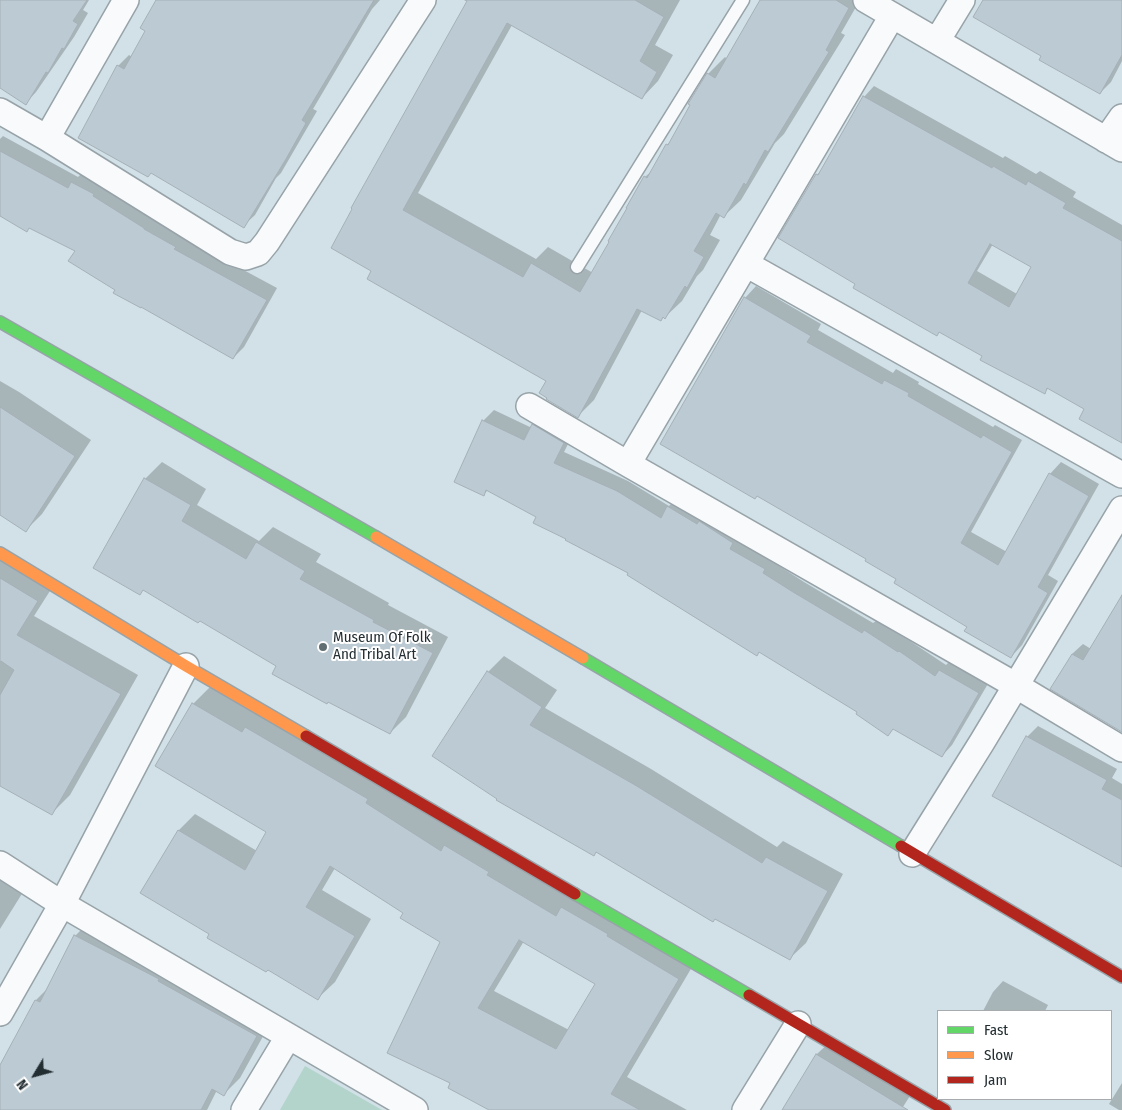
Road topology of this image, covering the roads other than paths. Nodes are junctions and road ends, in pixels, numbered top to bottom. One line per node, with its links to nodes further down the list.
1 (126, 0): 10 (street)
2 (423, 0): 10 (street)
3 (743, 0): 13 (lane)
4 (866, 0): 6 (street)
5 (962, 0): 7 (street)
6 (892, 16): 7 (street); 12 (street)
7 (937, 41): 11 (street)
8 (0, 111): 10 (street)
9 (1122, 117): 11 (street)
10 (47, 138)
11 (1114, 144)
12 (746, 264): 16 (street); 17 (street)
13 (578, 267)
14 (0, 322): 23 (street)
15 (529, 406): 16 (street)
16 (628, 464): 21 (street)
17 (1122, 475)
18 (1122, 509): 21 (street)
19 (0, 553): 20 (street)
20 (186, 666): 25 (street); 28 (street)
21 (1015, 686): 22 (street); 23 (street)
22 (1122, 750)
23 (912, 854): 26 (street)
24 (0, 864): 25 (street)
25 (62, 904): 27 (street); 29 (street)
26 (1122, 977)
27 (0, 1013)
28 (798, 1024): 32 (street); 33 (street)
29 (288, 1037): 30 (street); 31 (street)
30 (244, 1110)
31 (415, 1110)
32 (745, 1110)
33 (944, 1110)

